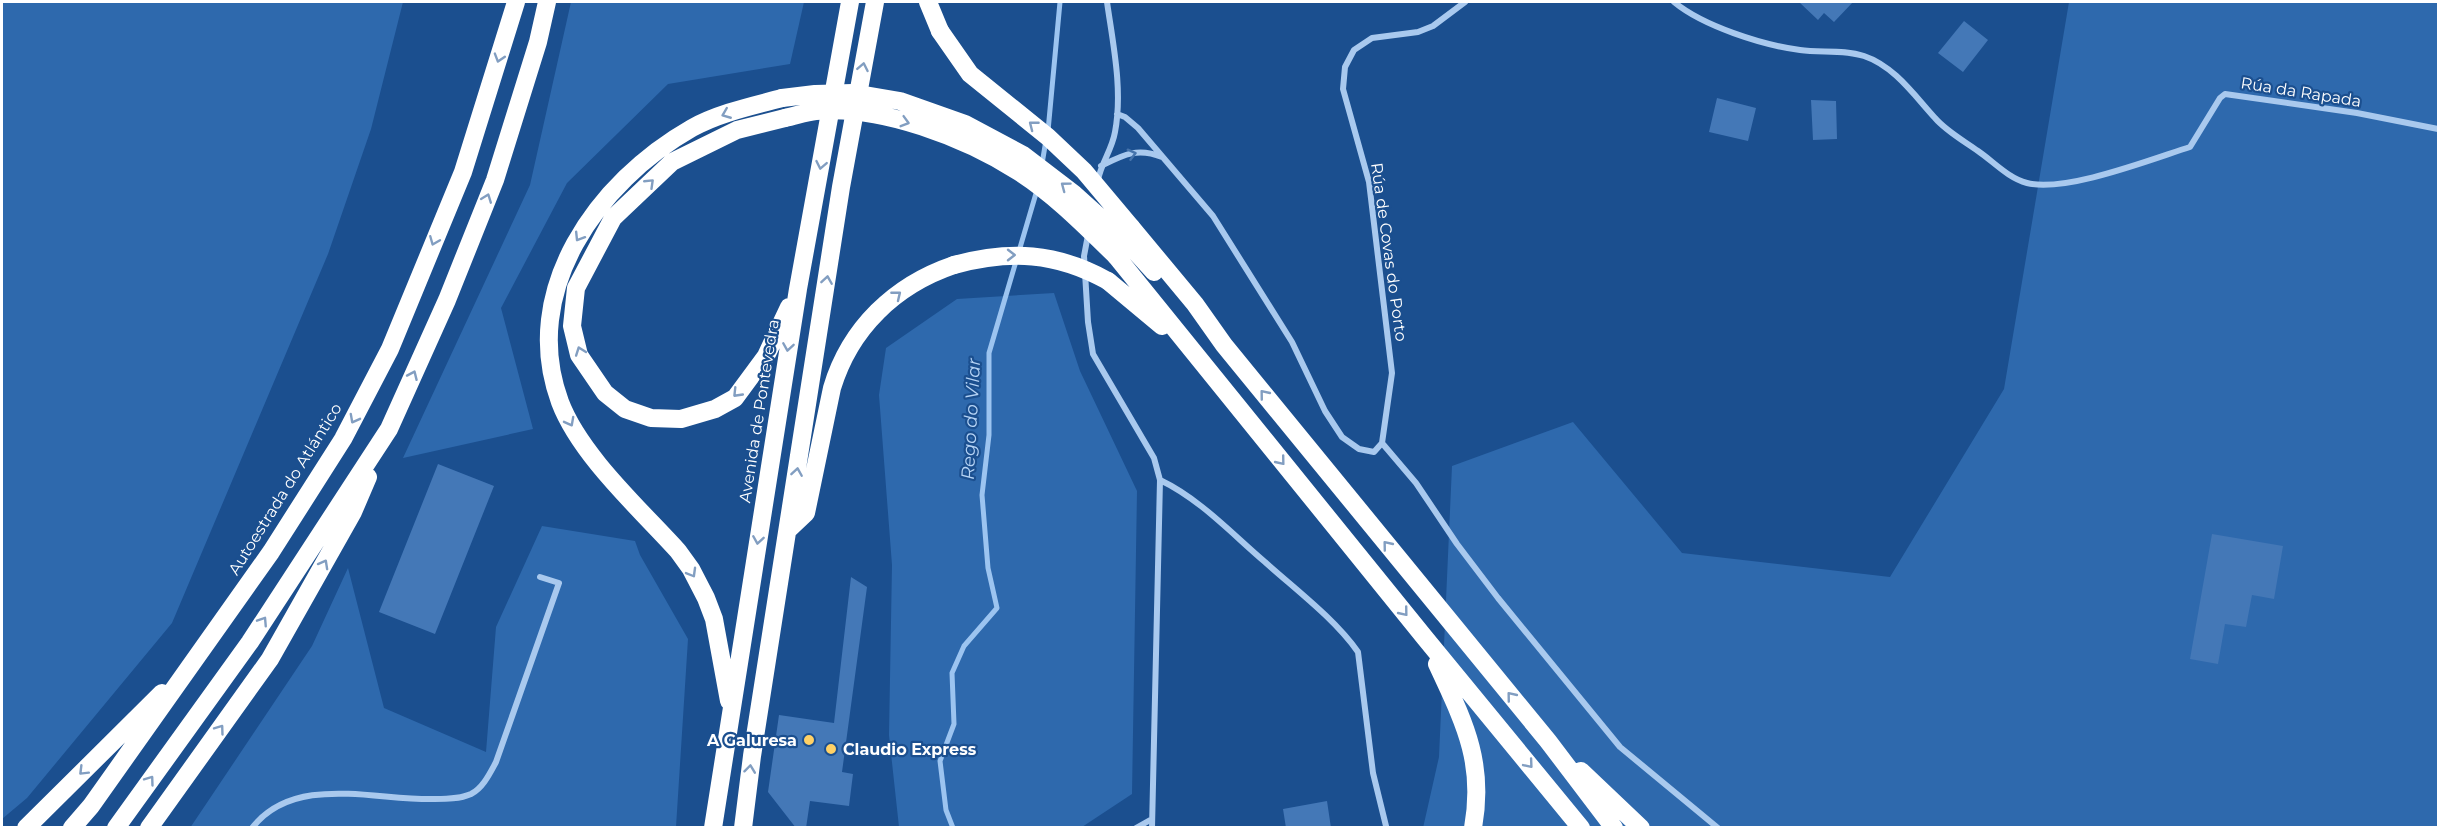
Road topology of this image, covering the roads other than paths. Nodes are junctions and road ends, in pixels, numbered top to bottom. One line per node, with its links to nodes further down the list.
1 (516, 2): 22 (highway, Autoestrada do Atlántico, one-way to 22)
2 (547, 2): 16 (highway, one-way to 2)
3 (850, 2): 14 (highway, Avenida de Pontevedra, one-way to 14)
4 (875, 2): 19 (highway, one-way to 4)
5 (928, 2): 13 (highway, one-way to 5, bridge)
6 (1107, 2): 9 (street)
7 (1465, 2): 17 (street, Rúa de Covas do Porto)
8 (1674, 2): 10 (street, Rúa da Rapada)
9 (1118, 114): 11 (street); 12 (street)
10 (2439, 129)
11 (1165, 158): 12 (street, one-way to 11); 17 (street)
12 (1100, 166): 18 (street)
13 (1128, 233): 23 (highway, one-way to 23, bridge); 24 (highway, one-way to 13)
14 (798, 290): 15 (highway, one-way to 15, bridge); 23 (highway, Avenida de Pontevedra, one-way to 23)
15 (1191, 350): 19 (highway, one-way to 15, bridge); 21 (highway, one-way to 21)
16 (389, 429): 29 (highway, one-way to 16); 30 (highway, one-way to 16)
17 (1382, 443): 40 (street)
18 (1160, 480): 25 (street); 26 (street)
19 (788, 530): 33 (highway, one-way to 19)
20 (540, 577): 31 (street)
21 (1425, 638): 36 (highway); 37 (highway, one-way to 37)
22 (199, 656): 27 (highway, one-way to 27); 28 (highway, Autoestrada do Atlántico)
23 (731, 711): 32 (highway, Avenida de Pontevedra)
24 (1548, 741): 38 (highway); 39 (highway)
25 (1152, 819): 34 (street); 35 (street)
26 (1386, 826)
27 (26, 828)
28 (72, 828)
29 (116, 828)
30 (149, 828)
31 (252, 828)
32 (712, 828)
33 (743, 828)
34 (1136, 828)
35 (1152, 828)
36 (1473, 828)
37 (1581, 828)
38 (1614, 828)
39 (1641, 828)
40 (1718, 828)

